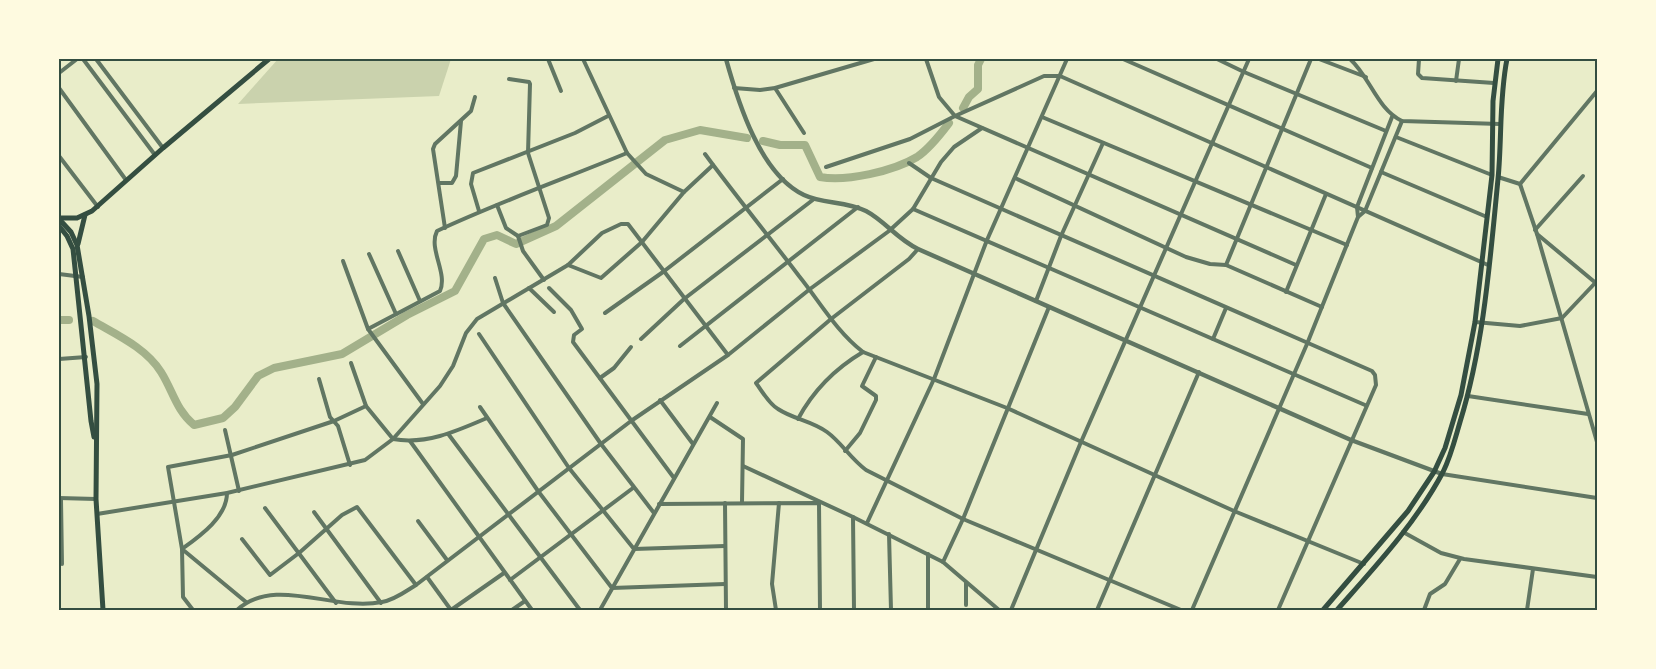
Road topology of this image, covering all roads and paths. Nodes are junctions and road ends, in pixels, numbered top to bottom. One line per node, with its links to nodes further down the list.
1 (77, 59): 22 (street)
2 (83, 59): 56 (street)
3 (96, 59): 52 (street)
4 (269, 59): 52 (main road)
5 (548, 59): 31 (street)
6 (583, 59): 36 (street)
7 (726, 59): 29 (street)
8 (874, 59): 30 (street)
9 (926, 59): 37 (street)
10 (1067, 59): 23 (street)
11 (1123, 59): 35 (street)
12 (1217, 59): 21 (street)
13 (1249, 59): 21 (street)
14 (1312, 59): 33 (street)
15 (1320, 59): 24 (street)
16 (1350, 59): 24 (street)
17 (1419, 59): 26 (street)
18 (1459, 59): 26 (street)
19 (1498, 59): 27 (main road)
20 (1507, 59): 43 (main road)
21 (1244, 72): 33 (street); 35 (street)
22 (59, 73)
23 (1060, 76): 37 (street); 39 (street); 50 (street)
24 (1366, 77): 38 (street)
25 (509, 78): 53 (street)
26 (1456, 80): 27 (street)
27 (1494, 83): 42 (main road)
28 (59, 88): 71 (street)
29 (734, 88): 30 (street); 70 (street)
30 (775, 88): 47 (street)
31 (561, 91)
32 (1597, 91): 74 (street)
33 (1297, 95): 45 (street); 46 (street)
34 (475, 97): 40 (street)
35 (1228, 105): 45 (street); 50 (street)
36 (608, 116): 53 (street); 54 (street)
37 (955, 116): 44 (street); 60 (street)
38 (1392, 116): 41 (street); 46 (street)
39 (1042, 117): 49 (street); 51 (street)
40 (461, 121): 73 (street); 73 (street)
41 (1402, 121): 42 (street); 48 (street)
42 (1493, 124): 43 (street); 65 (main road)
43 (1500, 124): 67 (main road)
44 (982, 128): 51 (street); 68 (street)
45 (1283, 129): 61 (street); 62 (street)
46 (1386, 131): 62 (street)
47 (804, 133)
48 (1396, 137): 63 (street); 65 (street)
49 (1103, 143): 64 (street); 72 (street)
50 (1212, 143): 61 (street); 72 (street)
51 (1028, 147): 64 (street); 69 (street)
52 (163, 148): 56 (main road)
53 (528, 153): 75 (street); 88 (street)
54 (627, 153): 75 (street); 76 (street)
55 (705, 154): 59 (street)
56 (155, 155): 71 (main road)
57 (59, 156): 82 (street)
58 (909, 163): 68 (street)
59 (713, 165): 76 (street); 83 (street)
60 (826, 167)
61 (1268, 167): 77 (street); 79 (street)
62 (1372, 168): 84 (street)
63 (1381, 172): 89 (street); 93 (street)
64 (1090, 174): 81 (street); 90 (street)
65 (1492, 175): 93 (main road)
66 (1583, 176): 99 (street)
67 (1498, 177): 74 (street); 118 (main road)
68 (931, 178): 86 (street); 87 (street)
69 (1015, 178): 81 (street); 87 (street)
70 (783, 179): 78 (street); 83 (street)
71 (126, 180): 82 (main road)
72 (1196, 181): 79 (street); 90 (street)
73 (440, 183): 96 (street)
74 (1520, 184): 99 (street)
75 (540, 189): 80 (street); 102 (street)
76 (684, 192): 105 (street)
77 (1326, 194): 84 (street); 97 (street)
78 (814, 199): 85 (street); 100 (street)
79 (1252, 204): 97 (street); 103 (street)
80 (497, 205): 88 (street); 102 (street)
81 (1075, 206): 101 (street); 107 (street)
82 (98, 207): 91 (main road)
83 (746, 207): 100 (street); 120 (street)
84 (1357, 207): 89 (street); 92 (street)
85 (858, 208): 98 (street); 113 (street)
86 (913, 209): 98 (street); 104 (street)
87 (1001, 210): 101 (street); 104 (street)
88 (479, 211): 96 (street)
89 (1365, 211): 92 (street); 114 (street)
90 (1181, 215): 103 (street); 107 (street)
91 (86, 216): 94 (main road); 108 (main road)
92 (1358, 217): 106 (street)
93 (1487, 217): 114 (main road)
94 (59, 218): 108 (main road)
95 (59, 226): 123 (main road)
96 (445, 228): 134 (street)
97 (1311, 230): 106 (street); 117 (street)
98 (889, 231): 109 (street); 130 (street)
99 (1536, 232): 127 (street); 143 (street)
100 (768, 234): 113 (street); 132 (street)
101 (1061, 236): 119 (street); 124 (street)
102 (518, 238): 126 (street)
103 (1237, 239): 115 (street); 117 (street)
104 (988, 240): 119 (street); 122 (street)
105 (642, 242): 116 (street); 116 (street); 120 (street)
106 (1346, 245): 138 (street)
107 (1167, 247): 115 (street); 124 (street)
108 (78, 249): 123 (main road)
109 (918, 250): 122 (street); 144 (street)
110 (398, 251): 134 (street)
111 (369, 254): 142 (street)
112 (343, 261): 148 (street)
113 (789, 262): 130 (street); 147 (street)
114 (1482, 263): 118 (street); 145 (main road)
115 (1226, 264): 131 (street)
116 (568, 265): 126 (street)
117 (1296, 265): 131 (street)
118 (1488, 265): 146 (main road)
119 (1049, 268): 133 (street); 137 (street)
120 (663, 272): 132 (street); 141 (street)
121 (59, 274): 123 (street)
122 (975, 274): 133 (street); 166 (street)
123 (80, 276): 158 (main road); 187 (main road)
124 (1154, 277): 137 (street); 139 (street)
125 (495, 278): 135 (street)
126 (544, 280): 128 (street)
127 (1597, 283): 143 (street)
128 (529, 288): 135 (street); 140 (street)
129 (549, 288): 164 (street)
130 (810, 289): 144 (street); 157 (street)
131 (1286, 292): 138 (street)
132 (684, 299): 147 (street); 150 (street)
133 (1036, 301): 136 (street)
134 (420, 302): 142 (street)
135 (504, 303): 170 (street); 190 (street)
136 (1049, 307): 152 (street); 175 (street)
137 (1140, 307): 151 (street); 152 (street)
138 (1322, 307): 153 (street)
139 (1226, 308): 151 (street); 153 (street)
140 (554, 312)
141 (605, 313)
142 (396, 314): 148 (street)
143 (1562, 318): 146 (street); 176 (street)
144 (830, 319): 156 (street); 179 (street)
145 (1475, 322): 146 (street); 197 (main road)
146 (1481, 324): 167 (main road)
147 (705, 328): 154 (street); 157 (street)
148 (370, 330): 170 (street)
149 (479, 334): 196 (street)
150 (641, 338)
151 (1212, 339): 163 (street)
152 (1125, 341): 162 (street); 188 (street)
153 (1307, 344): 163 (street); 171 (street)
154 (680, 346)
155 (631, 347): 164 (street)
156 (863, 352): 159 (street); 179 (street)
157 (728, 355): 168 (street)
158 (86, 357): 160 (street); 187 (main road)
159 (876, 357): 166 (street); 192 (street)
160 (59, 359)
161 (352, 363): 172 (street)
162 (1200, 372): 174 (street); 199 (street)
163 (1294, 375): 171 (street); 174 (street)
164 (600, 378): 181 (street)
165 (319, 379): 180 (street)
166 (934, 379): 175 (street); 201 (street)
167 (1468, 396): 176 (street); 198 (main road)
168 (660, 400): 181 (street); 191 (street)
169 (717, 403): 177 (street)
170 (423, 404): 184 (street)
171 (1365, 405): 185 (street)
172 (366, 406): 180 (street); 184 (street)
173 (480, 407): 178 (street)
174 (1280, 407): 185 (street); 217 (street)
175 (1007, 408): 188 (street); 223 (street)
176 (1588, 414): 189 (street)
177 (710, 417): 191 (street); 195 (street)
178 (487, 418): 183 (street); 204 (street)
179 (798, 418): 192 (street)
180 (334, 421): 193 (street); 194 (street)
181 (631, 421): 190 (street); 200 (street)
182 (225, 430): 193 (street)
183 (449, 435): 186 (street); 221 (street)
184 (393, 439): 186 (street); 194 (street)
185 (1351, 440): 197 (street); 232 (street)
186 (410, 441): 230 (street)
187 (95, 442): 208 (main road)
188 (1081, 442): 199 (street); 236 (street)
189 (1597, 442)
190 (601, 444): 196 (street); 202 (street)
191 (693, 444): 200 (street)
192 (845, 451): 201 (street)
193 (232, 455): 203 (street); 210 (street)
194 (350, 465): 203 (street)
195 (743, 466): 209 (street); 213 (street)
196 (569, 468): 204 (street); 216 (street)
197 (1434, 472): 198 (street); 244 (main road)
198 (1442, 474): 206 (street); 227 (main road)
199 (1156, 476): 217 (street); 250 (street)
200 (674, 478): 214 (street)
201 (887, 479): 223 (street); 225 (street)
202 (633, 488): 216 (street); 219 (street)
203 (239, 490): 205 (street)
204 (538, 491): 221 (street); 228 (street)
205 (227, 493): 210 (street); 234 (street)
206 (1597, 498)
207 (60, 499): 208 (street); 243 (street)
208 (96, 499): 220 (main road)
209 (742, 502): 211 (street); 212 (street)
210 (174, 503): 220 (street); 234 (street)
211 (725, 503): 214 (street); 233 (street)
212 (779, 503): 213 (street); 269 (street)
213 (819, 503): 222 (street); 270 (street)
214 (659, 504): 219 (street)
215 (265, 508): 237 (street)
216 (602, 511): 228 (street); 235 (street)
217 (1234, 511): 232 (street); 278 (street)
218 (314, 512): 226 (street)
219 (654, 513): 235 (street)
220 (97, 514): 260 (main road)
221 (508, 514): 230 (street); 239 (street)
222 (853, 517): 225 (street); 271 (street)
223 (963, 519): 236 (street); 242 (street)
224 (418, 521): 241 (street)
225 (867, 523): 229 (street)
226 (326, 529): 237 (street); 252 (street); 258 (street)
227 (1403, 532): 240 (street); 281 (main road)
228 (572, 534): 239 (street); 254 (street)
229 (890, 534): 238 (street); 272 (street)
230 (478, 537): 241 (street); 246 (street)
231 (242, 539): 237 (street)
232 (1308, 542): 244 (street); 279 (street)
233 (725, 546): 235 (street); 253 (street)
234 (182, 548): 256 (street); 261 (street)
235 (634, 549): 254 (street)
236 (1038, 550): 250 (street); 275 (street)
237 (299, 553): 257 (street)
238 (928, 554): 242 (street); 273 (street)
239 (540, 557): 249 (street); 266 (street)
240 (1460, 558): 245 (street); 282 (street)
241 (447, 560): 247 (street)
242 (943, 562): 251 (street)
243 (62, 564)
244 (1364, 564): 280 (main road)
245 (1533, 569): 248 (street); 283 (street)
246 (504, 572): 249 (street); 263 (street)
247 (427, 577): 252 (street); 263 (street)
248 (1597, 577)
249 (510, 580): 255 (street)
250 (1110, 581): 276 (street); 277 (street)
251 (966, 583): 259 (street); 274 (street)
252 (416, 584): 258 (street)
253 (725, 584): 254 (street); 268 (street)
254 (612, 588): 267 (street)
255 (525, 601): 264 (street); 265 (street)
256 (246, 602): 257 (street); 262 (street)
257 (336, 603): 258 (street)
258 (381, 603)
259 (966, 605)
260 (103, 610)
261 (193, 610)
262 (238, 610)
263 (450, 610)
264 (512, 610)
265 (532, 610)
266 (580, 610)
267 (600, 610)
268 (726, 610)
269 (776, 610)
270 (820, 610)
271 (854, 610)
272 (891, 610)
273 (928, 610)
274 (999, 610)
275 (1011, 610)
276 (1097, 610)
277 (1180, 610)
278 (1192, 610)
279 (1278, 610)
280 (1323, 610)
281 (1337, 610)
282 (1424, 610)
283 (1527, 610)

